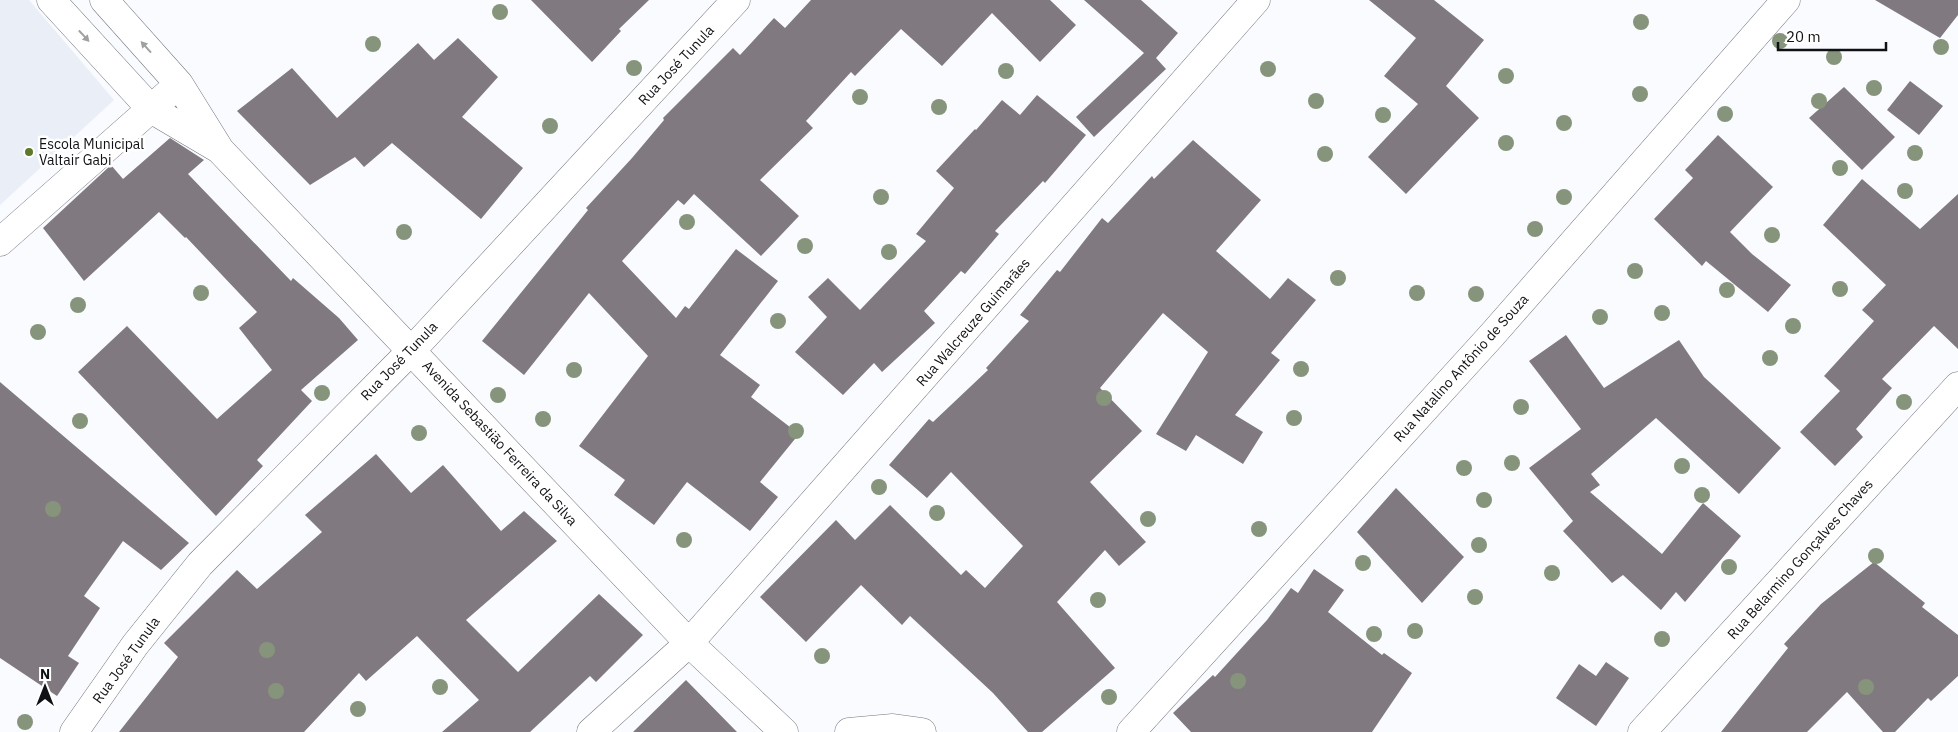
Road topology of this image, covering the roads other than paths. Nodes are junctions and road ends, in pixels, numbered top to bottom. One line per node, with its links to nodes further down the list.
1 (51, 0): 7 (street, Avenida Sebastião Ferreira da Silva, one-way to 7)
2 (104, 0): 6 (street, Avenida Sebastião Ferreira da Silva, one-way to 2)
3 (736, 0): 10 (street, Rua José Tunula)
4 (1256, 0): 12 (street, Rua Walcreuze Guimarães)
5 (1786, 0): 18 (street, Rua Natalino Antônio de Souza)
6 (179, 84): 7 (street); 8 (street, Avenida Sebastião Ferreira da Silva)
7 (151, 109): 8 (street, Avenida Sebastião Ferreira da Silva); 9 (street)
8 (220, 150): 10 (street, Avenida Sebastião Ferreira da Silva)
9 (0, 242)
10 (412, 350): 12 (street, Avenida Sebastião Ferreira da Silva); 13 (street, Rua José Tunula)
11 (1958, 386): 19 (street, Rua Belarmino Gonçalves Chaves)
12 (689, 643): 14 (street, Rua Walcreuze Guimarães); 15 (street, Avenida Sebastião Ferreira da Silva)
13 (74, 732)
14 (591, 732)
15 (784, 732)
16 (849, 732): 17 (street)
17 (922, 732)
18 (1131, 732)
19 (1642, 732)

